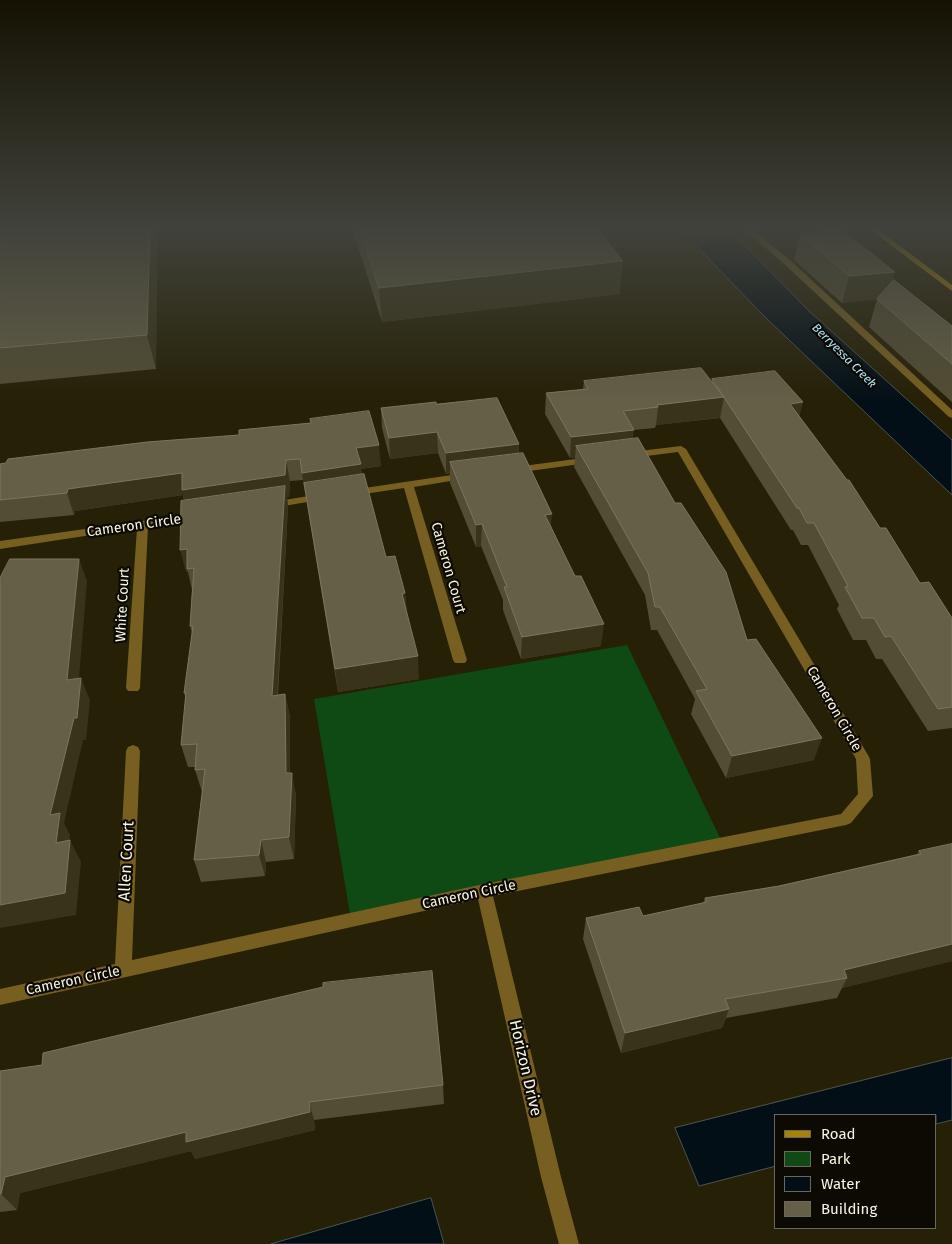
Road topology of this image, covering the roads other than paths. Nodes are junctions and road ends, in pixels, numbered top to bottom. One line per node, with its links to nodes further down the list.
1 (813, 286): 2 (street)
2 (952, 415)
3 (506, 471): 13 (street, Cameron Circle)
4 (477, 475): 5 (street)
5 (408, 484): 6 (street); 10 (street, Cameron Court)
6 (254, 508)
7 (216, 514): 8 (street, Cameron Circle)
8 (143, 525): 9 (street, Cameron Circle); 11 (street, White Court)
9 (0, 545)
10 (460, 660)
11 (133, 688)
12 (133, 751): 14 (street, Allen Court)
13 (484, 892): 14 (street, Cameron Circle); 16 (street, Horizon Drive)
14 (122, 971): 15 (street, Cameron Circle)
15 (0, 997)
16 (569, 1244)

